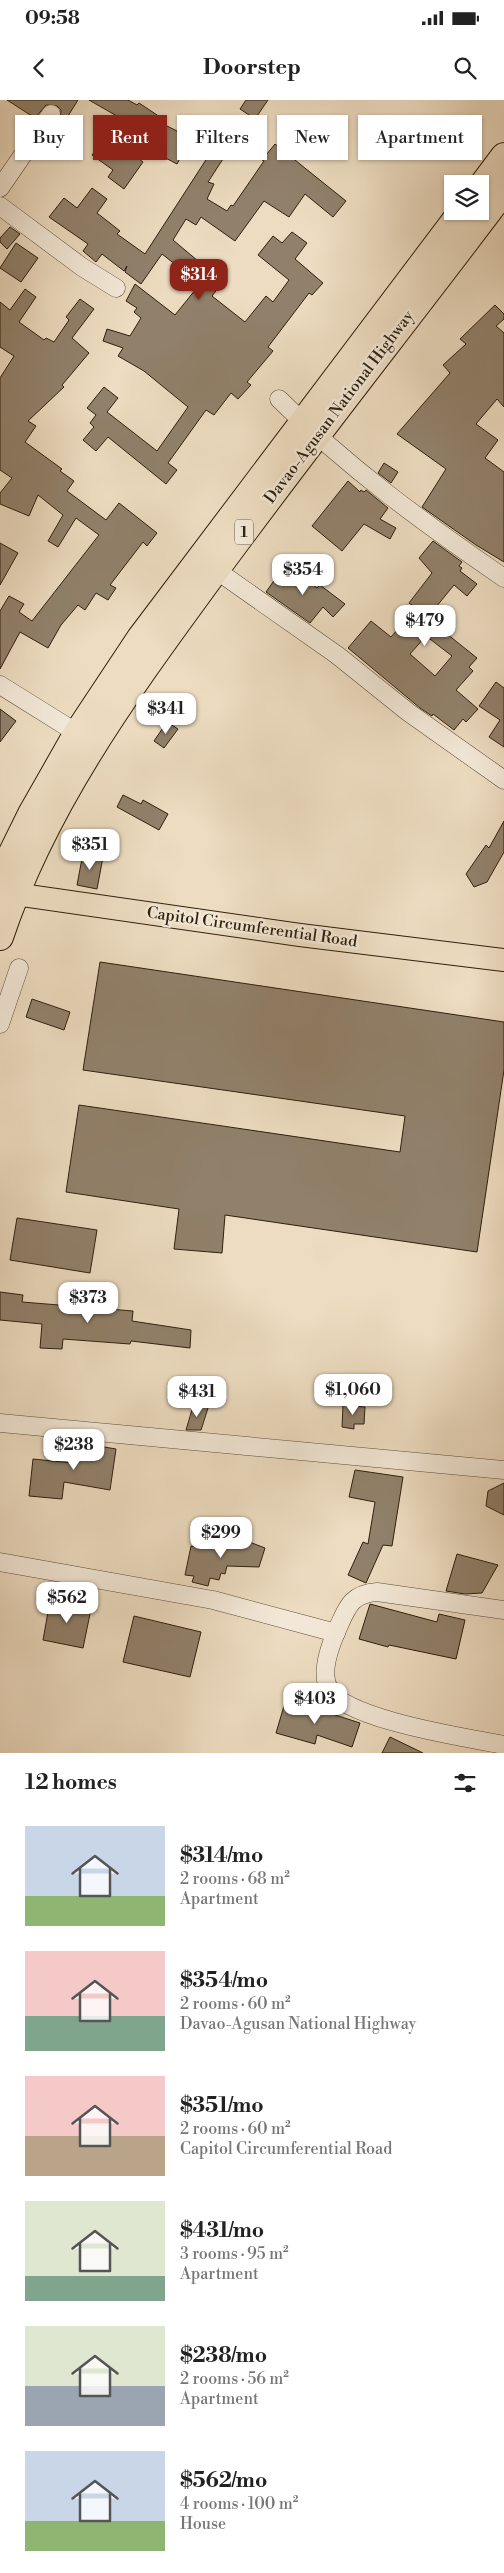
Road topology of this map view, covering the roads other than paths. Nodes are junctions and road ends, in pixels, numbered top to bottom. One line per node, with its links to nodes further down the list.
1 (51, 114): 4 (street)
2 (504, 156): 3 (highway)
3 (489, 176)
4 (0, 188)
5 (504, 191): 10 (highway, Davao-Agusan National Highway / 1)
6 (0, 206): 8 (street)
7 (456, 220): 10 (highway, Davao-Agusan National Highway / 1)
8 (116, 288)
9 (279, 399): 10 (street)
10 (309, 429): 11 (highway, Davao-Agusan National Highway / 1); 12 (street); 14 (highway, Davao-Agusan National Highway / 1)
11 (216, 570): 15 (street); 16 (highway, Davao-Agusan National Highway / 1)
12 (504, 578)
13 (0, 684): 14 (street)
14 (77, 733): 16 (highway, Davao-Agusan National Highway / 1)
15 (504, 780)
16 (5, 888): 17 (highway, Davao-Agusan National Highway / 1); 18 (main road, Capitol Circumferential Road)
17 (0, 937)
18 (504, 960)
19 (19, 968): 20 (street)
20 (0, 1024)
21 (0, 1423): 22 (street)
22 (504, 1470)
23 (0, 1562): 25 (street)
24 (504, 1610): 25 (street)
25 (336, 1633): 26 (street)
26 (504, 1744)

